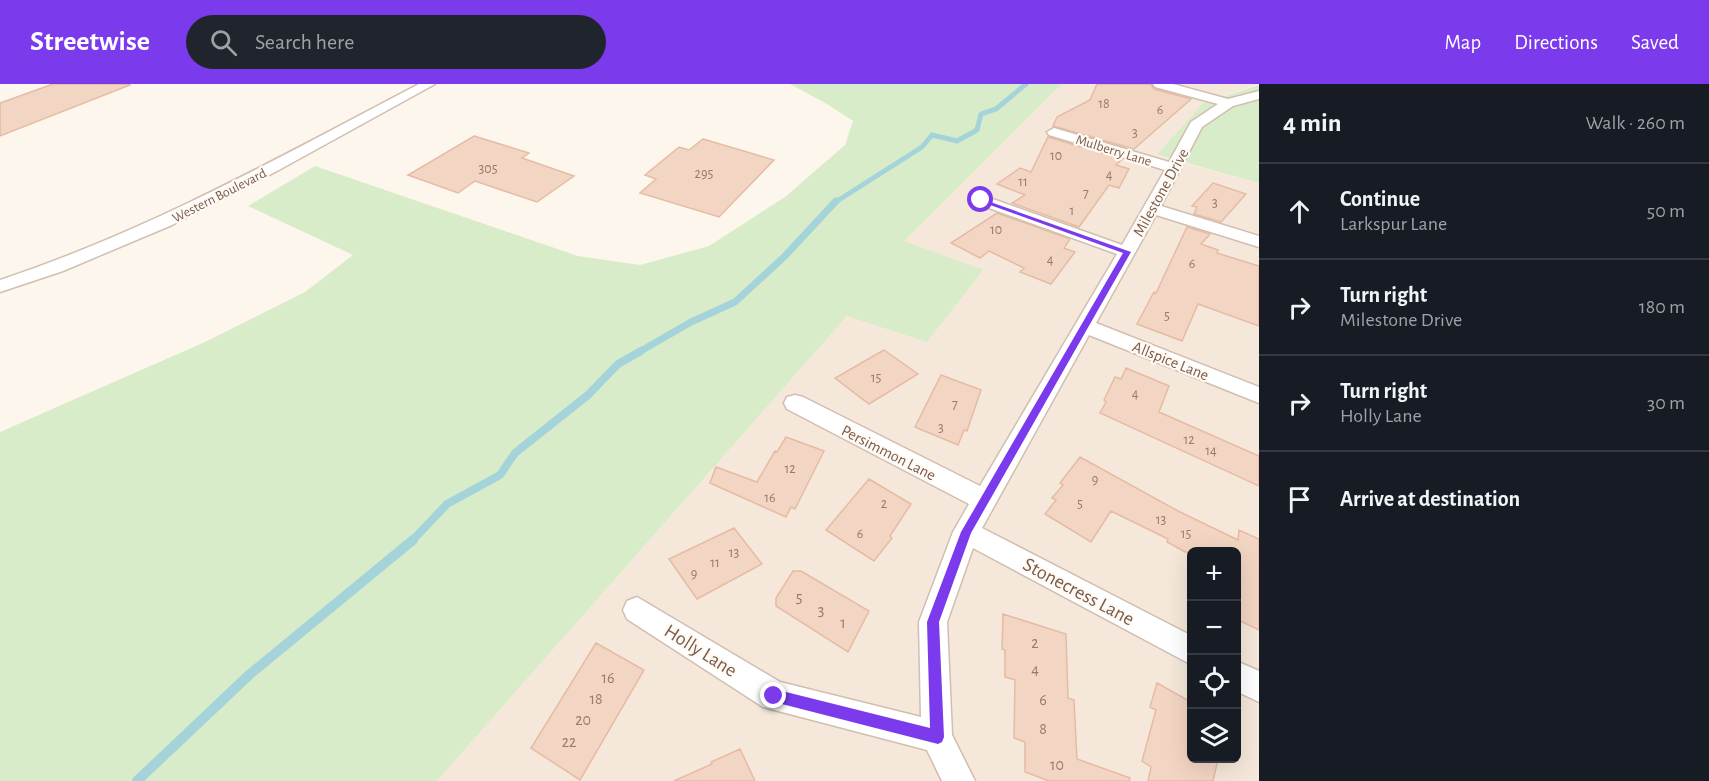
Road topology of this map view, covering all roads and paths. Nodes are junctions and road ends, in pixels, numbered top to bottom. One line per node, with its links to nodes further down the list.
1 (429, 84): 11 (street, Western Boulevard)
2 (1159, 84): 4 (street)
3 (1259, 95): 4 (street, Milestone Drive)
4 (1228, 103): 6 (street, Milestone Drive)
5 (1054, 132): 6 (street, Mulberry Lane)
6 (1174, 168): 8 (street, Milestone Drive)
7 (981, 200): 10 (street)
8 (1152, 208): 9 (street); 10 (street, Milestone Drive)
9 (1259, 242)
10 (1127, 252): 12 (street, Milestone Drive)
11 (0, 286)
12 (1084, 326): 13 (street, Allspice Lane); 15 (street, Milestone Drive)
13 (1259, 395)
14 (795, 403): 15 (street, Persimmon Lane)
15 (984, 500): 16 (street, Milestone Drive)
16 (966, 532): 18 (street, Stonecress Lane); 21 (street, Milestone Drive)
17 (637, 610): 21 (street, Holly Lane)
18 (1187, 649)
19 (1241, 678): 20 (street)
20 (1259, 687)
21 (938, 737): 22 (street, Milestone Drive)
22 (959, 781)

